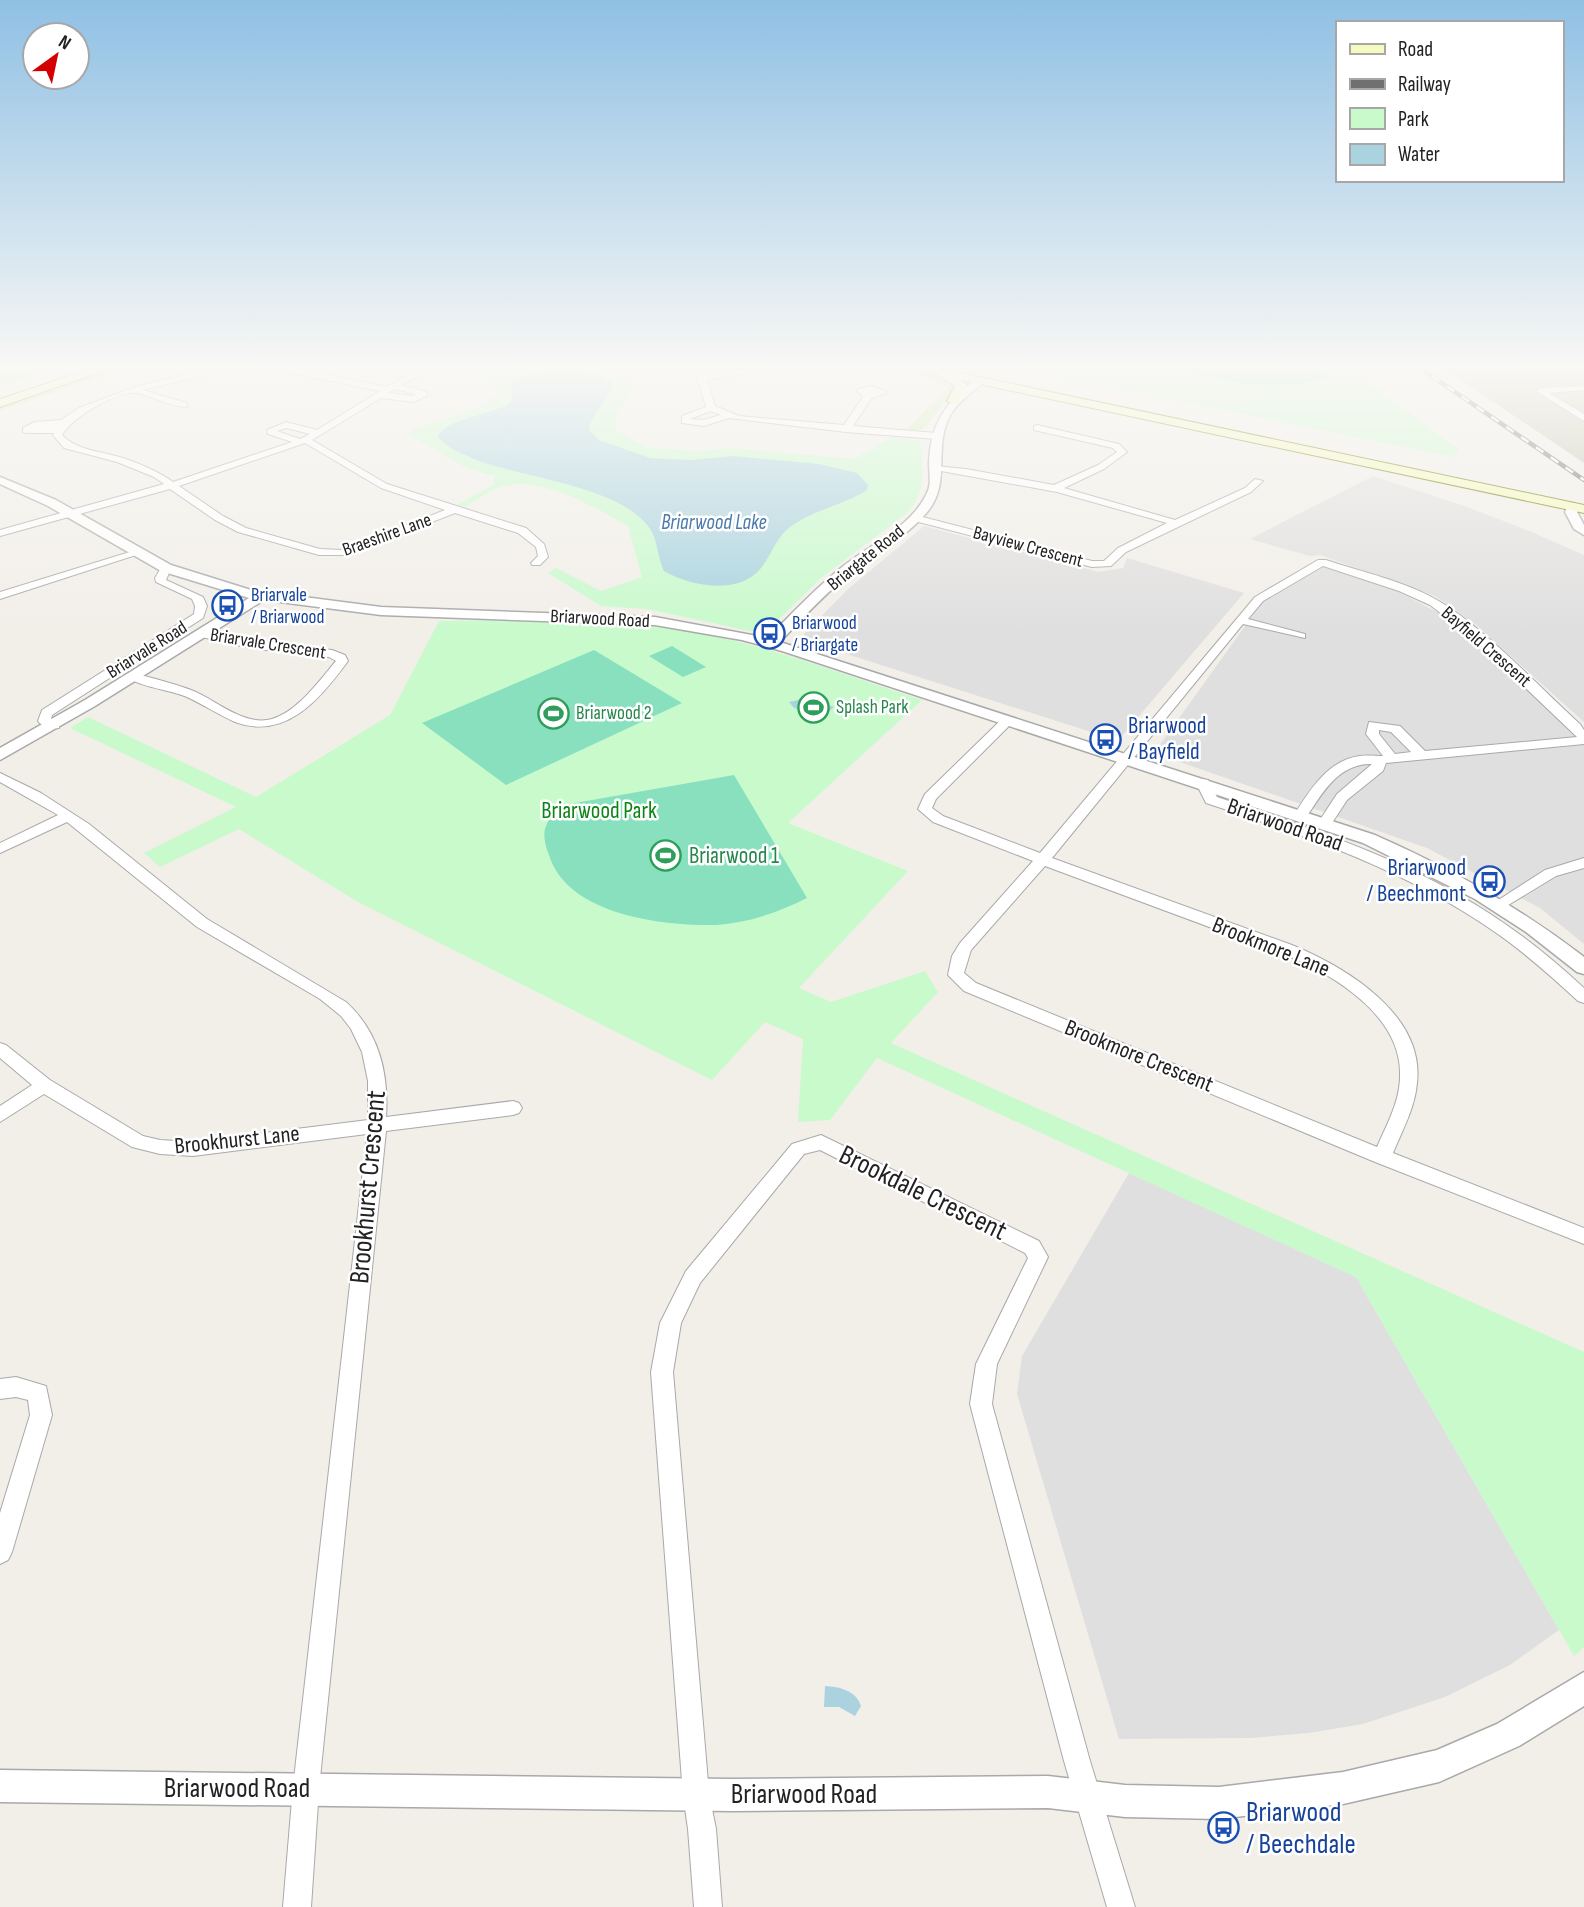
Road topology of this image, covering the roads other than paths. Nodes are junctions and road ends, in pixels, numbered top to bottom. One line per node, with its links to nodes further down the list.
1 (97, 455): 10 (street, Braeshire Lane)
2 (259, 455): 10 (street)
3 (328, 455): 13 (street, Braeshire Lane)
4 (935, 455): 7 (street, Briargate Road)
5 (1118, 455): 11 (street)
6 (1330, 455): 12 (main road)
7 (935, 469): 11 (street); 15 (street, Briargate Road)
8 (0, 480): 14 (street, Briarwood Road)
9 (1258, 481): 16 (street, Bayview Crescent)
10 (169, 484): 13 (street, Braeshire Lane); 14 (street)
11 (1056, 488): 16 (street)
12 (1579, 508): 17 (street)
13 (454, 510): 20 (street)
14 (68, 513): 18 (street); 19 (street, Briarwood Road)
15 (915, 518): 16 (street, Bayview Crescent); 27 (street, Briargate Road)
16 (1176, 523)
17 (1584, 531)
18 (0, 533)
19 (137, 553): 21 (street, Briarwood Road); 22 (street)
20 (536, 563)
21 (166, 568): 23 (street, Briarwood Road); 30 (street, Briarvale Road)
22 (0, 596)
23 (261, 596): 25 (street, Briarvale Road); 27 (street, Briarwood Road)
24 (1240, 620): 26 (street); 32 (street, Bayfield Crescent); 33 (street, Bayfield Crescent)
25 (201, 634): 28 (street, Briarvale Road); 28 (street, Briarvale Crescent)
26 (1301, 636)
27 (771, 643): 29 (street, Briarwood Road)
28 (133, 677): 30 (street, Briarvale Road)
29 (1007, 721): 33 (street, Briarwood Road); 41 (street, Brookmore Lane)
30 (54, 724): 31 (street, Briarvale Road)
31 (0, 755)
32 (1420, 755): 34 (street, Bayfield Crescent); 34 (street)
33 (1128, 758): 36 (street, Briarwood Road); 41 (street, Brookmore Crescent)
34 (1385, 760): 37 (street, Bayfield Crescent); 39 (street)
35 (0, 777): 38 (street, Brookhurst Crescent)
36 (1203, 783): 37 (street, Briarwood Road); 45 (street, Briarwood Road)
37 (1301, 815): 39 (street, Briarwood Road)
38 (68, 816): 40 (street); 50 (street, Brookhurst Crescent)
39 (1325, 823): 43 (street, Briarwood Road)
40 (0, 849)
41 (1043, 860): 51 (street, Brookmore Lane); 51 (street, Brookmore Crescent)
42 (1584, 863): 43 (street)
43 (1500, 904): 44 (street, Briarwood Road)
44 (1584, 967)
45 (1584, 997)
46 (0, 1049): 47 (street, Brookhurst Lane)
47 (44, 1085): 49 (street); 50 (street, Brookhurst Lane)
48 (513, 1108): 50 (street, Brookhurst Lane)
49 (0, 1115)
50 (377, 1127): 57 (street, Brookhurst Crescent)
51 (1382, 1157): 52 (street, Brookmore Crescent)
52 (1584, 1236)
53 (0, 1389): 54 (street)
54 (0, 1552)
55 (1584, 1688): 59 (street, Briarwood Road)
56 (0, 1786): 57 (street, Briarwood Road)
57 (306, 1788): 58 (street, Briarwood Road); 60 (street, Brookhurst Crescent)
58 (696, 1794): 59 (street, Briarwood Road); 59 (street, Brookdale Crescent); 61 (street)
59 (1088, 1798): 62 (street)
60 (297, 1907)
61 (708, 1907)
62 (1121, 1907)

